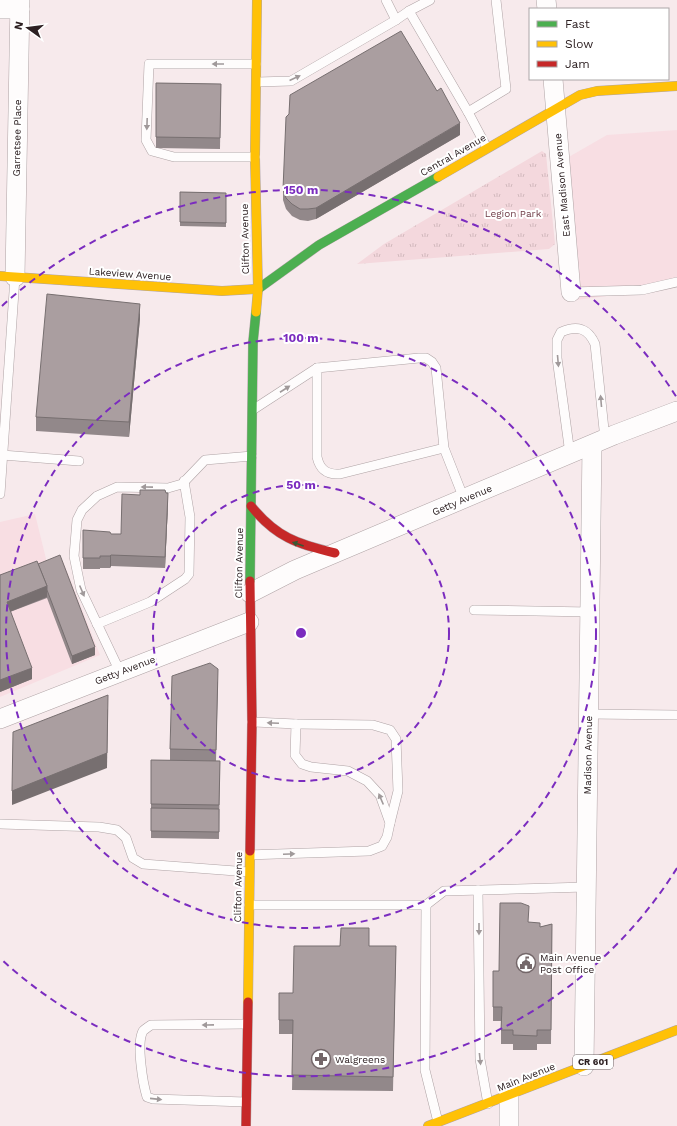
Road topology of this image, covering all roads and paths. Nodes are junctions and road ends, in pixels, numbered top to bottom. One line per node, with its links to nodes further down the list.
1 (257, 0): 9 (main road, Clifton Avenue)
2 (386, 0): 8 (lane)
3 (430, 0): 7 (lane)
4 (496, 0): 14 (lane)
5 (20, 5): 6 (street); 17 (street, Garretsee Place)
6 (0, 9)
7 (409, 11): 8 (lane); 14 (lane)
8 (396, 20): 11 (lane, one-way to 8)
9 (258, 64): 11 (main road, Clifton Avenue); 16 (lane, one-way to 16)
10 (553, 80): 13 (street, East Madison Avenue)
11 (257, 82): 16 (main road, Clifton Avenue)
12 (677, 86): 13 (main road, Central Avenue)
13 (555, 108): 15 (main road, Central Avenue); 20 (street, East Madison Avenue)
14 (468, 112): 15 (lane)
15 (487, 148): 19 (main road, Central Avenue)
16 (255, 157): 19 (main road, Clifton Avenue)
17 (7, 276): 19 (main road, Lakeview Avenue); 26 (lane)
18 (677, 282): 20 (lane)
19 (258, 289): 22 (main road, Clifton Avenue)
20 (571, 292)
21 (317, 368): 22 (lane, one-way to 21); 25 (lane); 25 (lane)
22 (252, 409): 28 (main road, Clifton Avenue)
23 (677, 411): 24 (street, Getty Avenue)
24 (598, 442): 27 (street, Getty Avenue); 27 (lane, one-way to 27); 37 (street, Madison Avenue)
25 (444, 448): 32 (lane)
26 (2, 454): 29 (lane); 31 (lane)
27 (570, 454): 32 (street, Getty Avenue)
28 (252, 456): 30 (lane); 33 (main road, Clifton Avenue)
29 (79, 461)
30 (184, 481): 39 (lane); 39 (lane, one-way to 39)
31 (0, 494)
32 (464, 499): 34 (street, Getty Avenue)
33 (251, 506): 34 (main road, one-way to 33); 35 (main road, Clifton Avenue)
34 (335, 553): 35 (street, Getty Avenue)
35 (250, 593): 38 (main road, Clifton Avenue)
36 (474, 610): 37 (lane)
37 (590, 612): 41 (street, Madison Avenue)
38 (250, 622): 40 (street, Getty Avenue); 44 (main road, Clifton Avenue)
39 (97, 624): 40 (lane)
40 (120, 672): 43 (street, Getty Avenue)
41 (588, 714): 42 (lane); 50 (street, Madison Avenue)
42 (677, 715)
43 (0, 719)
44 (252, 722): 45 (lane, one-way to 44); 48 (main road, Clifton Avenue)
45 (296, 724): 46 (lane, one-way to 45); 46 (lane)
46 (390, 823): 48 (lane, one-way to 46)
47 (0, 824): 49 (lane)
48 (250, 855): 49 (main road, Clifton Avenue)
49 (250, 872): 52 (main road, Clifton Avenue)
50 (586, 887): 51 (lane); 56 (street, Madison Avenue)
51 (478, 890): 53 (lane); 59 (lane, one-way to 59)
52 (249, 905): 53 (lane); 54 (main road, Clifton Avenue)
53 (426, 905): 60 (lane)
54 (247, 1024): 58 (main road, Clifton Avenue); 58 (lane, one-way to 58)
55 (677, 1030): 56 (main road, Main Avenue / CR 601)
56 (584, 1066): 57 (main road, Main Avenue / CR 601)
57 (509, 1095): 59 (main road, Main Avenue / CR 601); 63 (street)
58 (246, 1102): 61 (main road, Clifton Avenue)
59 (488, 1104): 60 (main road, Main Avenue / CR 601)
60 (438, 1122): 62 (main road, Main Avenue / CR 601)
61 (246, 1126)
62 (428, 1126)
63 (508, 1126)

